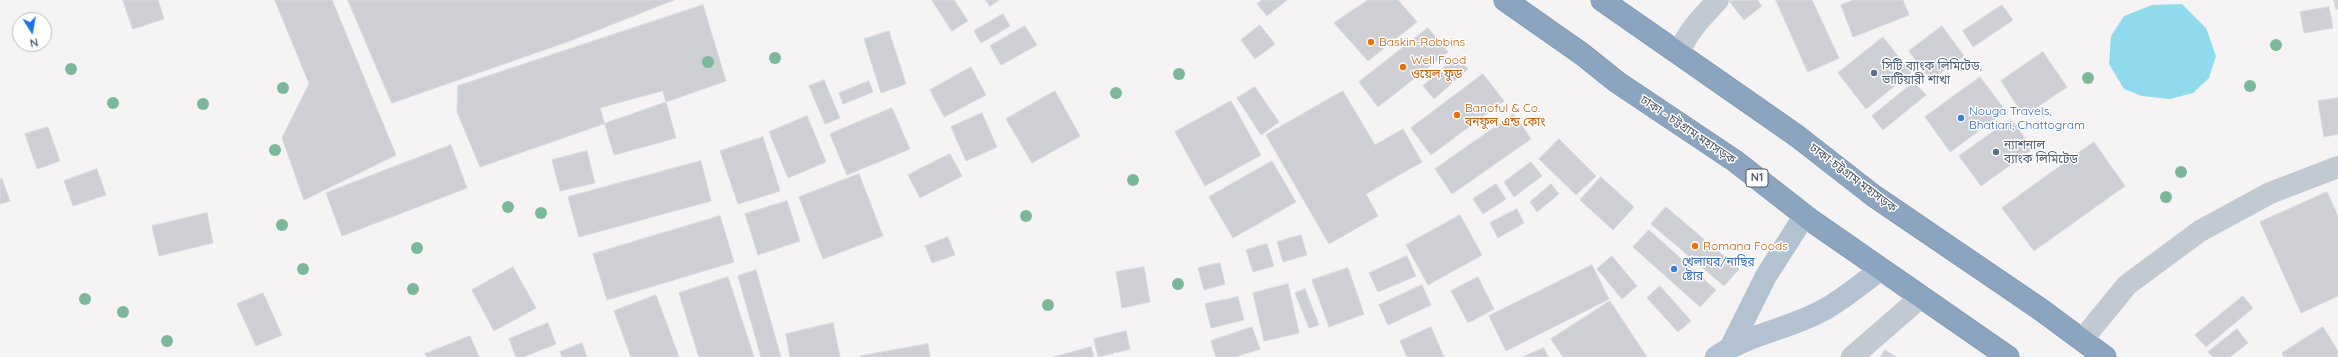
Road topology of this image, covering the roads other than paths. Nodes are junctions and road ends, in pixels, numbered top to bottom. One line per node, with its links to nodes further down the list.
1 (1505, 0): 6 (highway, ঢাকা - চট্টগ্রাম মহাসড়ক / N1)
2 (1602, 0): 4 (highway, ঢাকা-চট্টগ্রাম মহাসড়ক)
3 (1718, 0): 4 (street)
4 (1679, 53): 9 (highway, ঢাকা-চট্টগ্রাম মহাসড়ক)
5 (2338, 167): 9 (street)
6 (1805, 215): 7 (highway, ঢাকা - চট্টগ্রাম মহাসড়ক / N1); 10 (main road)
7 (1882, 269): 8 (highway, ঢাকা - চট্টগ্রাম মহাসড়ক / N1); 10 (main road)
8 (1921, 297): 11 (street); 12 (highway, ঢাকা - চট্টগ্রাম মহাসড়ক / N1)
9 (2082, 340): 13 (highway, ঢাকা-চট্টগ্রাম মহাসড়ক)
10 (1723, 352)
11 (1852, 357)
12 (2008, 357)
13 (2104, 357)

